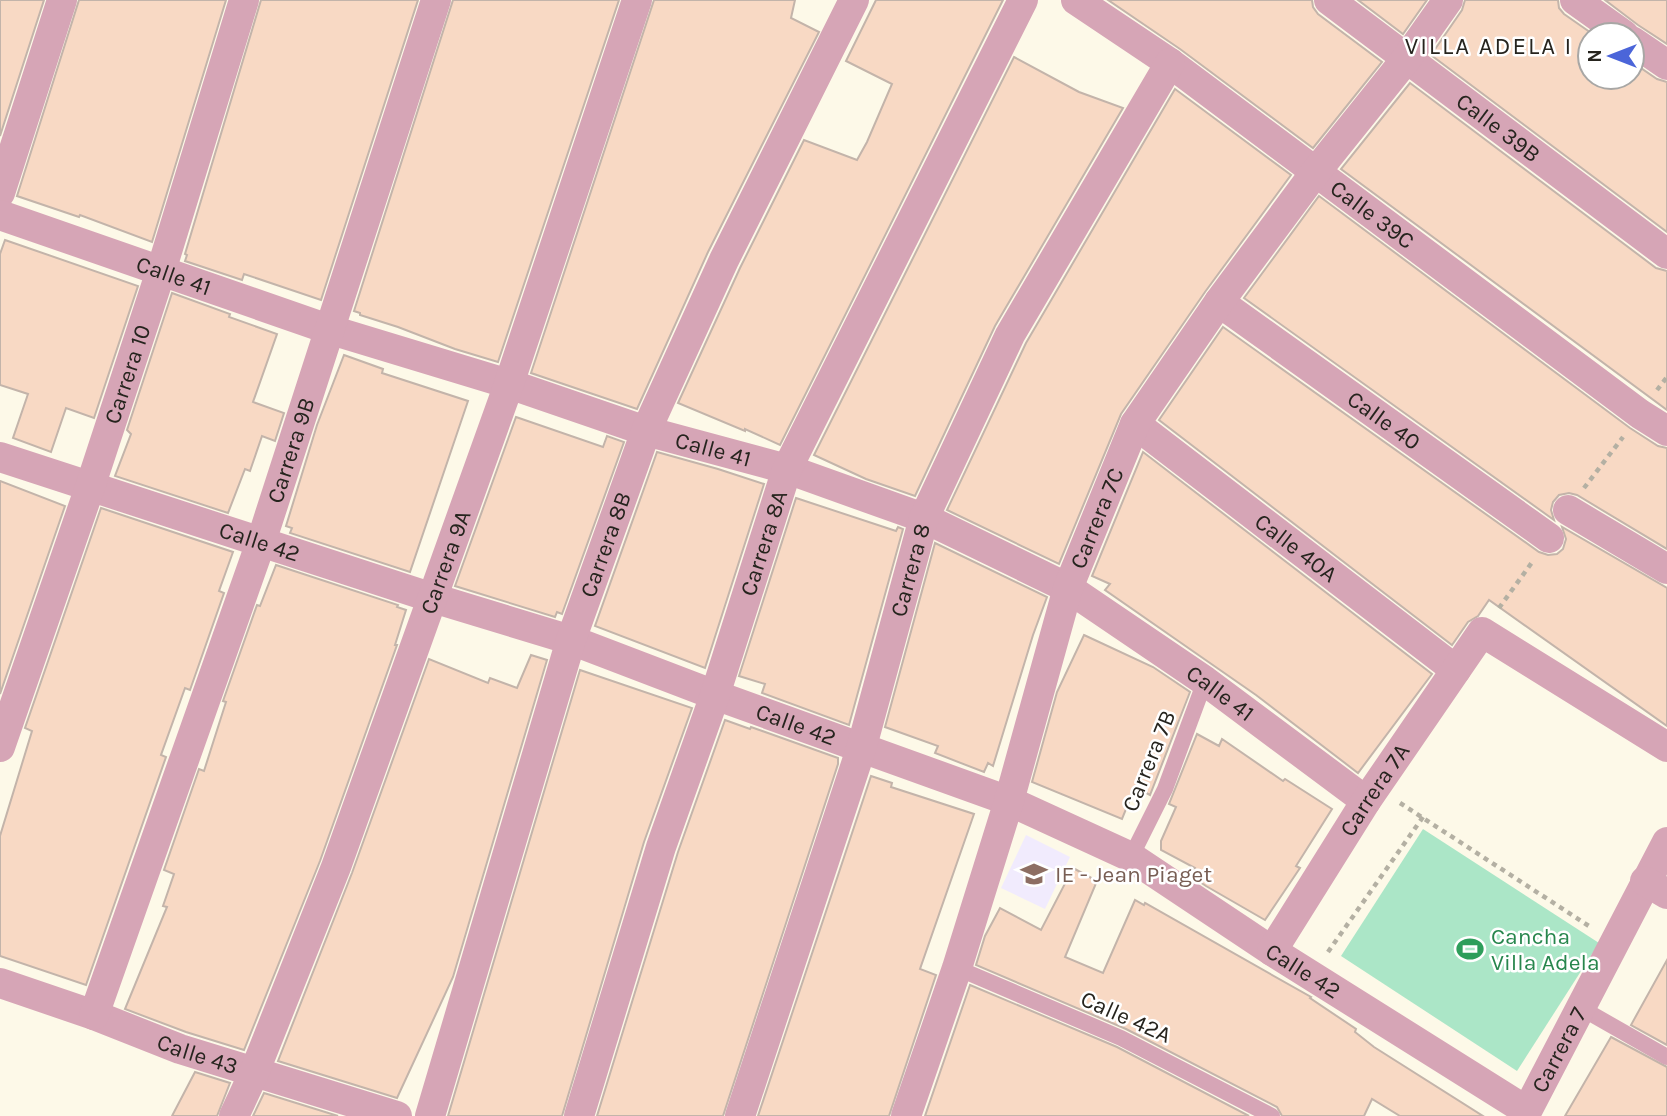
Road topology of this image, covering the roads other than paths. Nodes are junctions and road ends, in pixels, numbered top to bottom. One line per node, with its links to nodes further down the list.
1 (62, 0): 17 (street)
2 (244, 0): 20 (street, Carrera 10)
3 (436, 0): 22 (street, Carrera 9B)
4 (637, 0): 23 (street, Carrera 9A)
5 (854, 0): 25 (street, Carrera 8B)
6 (1024, 0): 28 (street, Carrera 8A)
7 (1076, 0): 14 (street, Calle 39C)
8 (1329, 0): 13 (street, Calle 39B)
9 (1448, 0): 13 (street, Carrera 7C)
10 (1575, 0): 11 (street)
11 (1604, 21)
12 (1646, 51): 15 (street)
13 (1406, 58): 16 (street, Carrera 7C); 19 (street, Calle 39B)
14 (1170, 64): 16 (street, Calle 39C); 31 (street, Carrera 8)
15 (1667, 65)
16 (1314, 174): 21 (street, Carrera 7C); 26 (street, Calle 39C)
17 (0, 193)
18 (0, 215): 20 (street, Calle 41)
19 (1667, 254)
20 (161, 271): 22 (street, Calle 41); 29 (street, Carrera 10)
21 (1219, 303): 24 (street, Carrera 7C); 32 (street, Calle 40)
22 (331, 330): 23 (street, Calle 41); 33 (street, Carrera 9B)
23 (509, 384): 25 (street, Calle 41); 36 (street, Carrera 9A)
24 (1135, 424): 35 (street, Carrera 7C); 38 (street, Calle 40A)
25 (646, 431): 28 (street, Calle 41); 37 (street, Carrera 8B)
26 (1667, 431)
27 (0, 457): 29 (street, Calle 42)
28 (787, 470): 31 (street, Calle 41); 40 (street, Carrera 8A)
29 (90, 487): 33 (street, Calle 42); 42 (street, Carrera 10)
30 (1568, 510): 34 (street)
31 (924, 518): 35 (street, Calle 41); 41 (street, Carrera 8)
32 (1549, 538)
33 (261, 542): 36 (street, Calle 42); 53 (street, Carrera 9B)
34 (1667, 569)
35 (1068, 587): 39 (street, Calle 41); 45 (street, Carrera 7C)
36 (433, 598): 37 (street, Calle 42); 55 (street, Carrera 9A)
37 (571, 640): 40 (street, Calle 42); 59 (street, Carrera 8B)
38 (1457, 670): 43 (street, Carrera 7A); 44 (street, Carrera 7A)
39 (1205, 681): 44 (street, Calle 41); 47 (lane, Carrera 7B)
40 (715, 695): 41 (street, Calle 42); 60 (street, Carrera 8A)
41 (862, 746): 45 (street, Calle 42); 61 (street, Carrera 8)
42 (0, 747)
43 (1667, 747)
44 (1371, 794): 49 (street, Carrera 7A)
45 (1009, 801): 47 (street, Calle 42); 50 (street, Carrera 7C)
46 (1667, 842): 48 (street, Carrera 7)
47 (1131, 857): 49 (street, Calle 42)
48 (1656, 888): 52 (street, Carrera 7)
49 (1272, 951): 56 (street, Calle 42)
50 (957, 968): 62 (street, Carrera 7C); 63 (lane, Calle 42A)
51 (0, 983): 53 (street, Calle 43)
52 (1581, 1007): 54 (lane); 56 (street, Carrera 7)
53 (94, 1015): 55 (street, Calle 43)
54 (1667, 1058)
55 (254, 1073): 57 (street, Carrera 9A); 58 (street, Calle 43)
56 (1530, 1114)
57 (234, 1116)
58 (397, 1116)
59 (430, 1116)
60 (579, 1116)
61 (740, 1116)
62 (906, 1116)
63 (1272, 1116)

